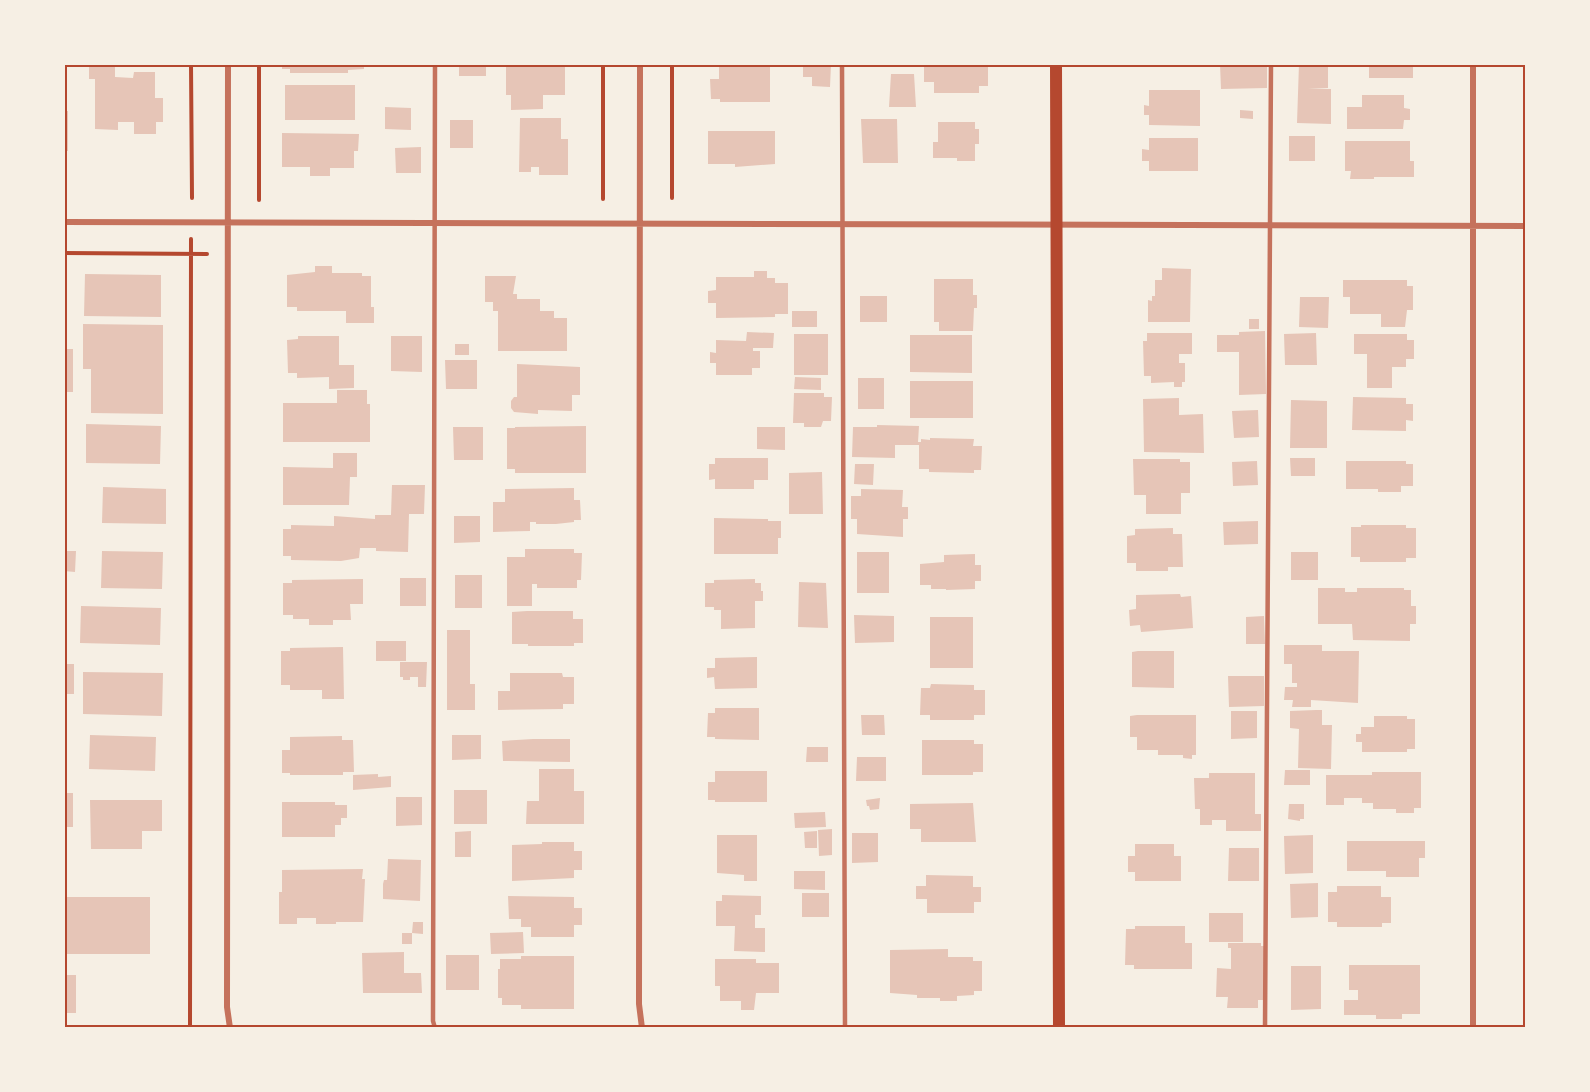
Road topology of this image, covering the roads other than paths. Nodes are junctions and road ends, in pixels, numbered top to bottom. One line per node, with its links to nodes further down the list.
1 (228, 64): 9 (street)
2 (435, 64): 10 (lane)
3 (640, 64): 11 (street)
4 (842, 64): 12 (lane)
5 (1056, 64): 13 (main road)
6 (1271, 64): 14 (lane)
7 (1473, 64): 15 (street)
8 (64, 222): 9 (street)
9 (227, 223): 10 (street); 17 (street)
10 (434, 223): 11 (street); 18 (lane)
11 (639, 224): 12 (street); 19 (street)
12 (843, 224): 13 (street); 20 (lane)
13 (1055, 224): 14 (street); 21 (main road)
14 (1271, 225): 15 (street); 22 (lane)
15 (1473, 226): 16 (street); 23 (street)
16 (1526, 226)
17 (230, 1028)
18 (435, 1028)
19 (642, 1028)
20 (845, 1028)
21 (1059, 1028)
22 (1265, 1028)
23 (1473, 1028)

